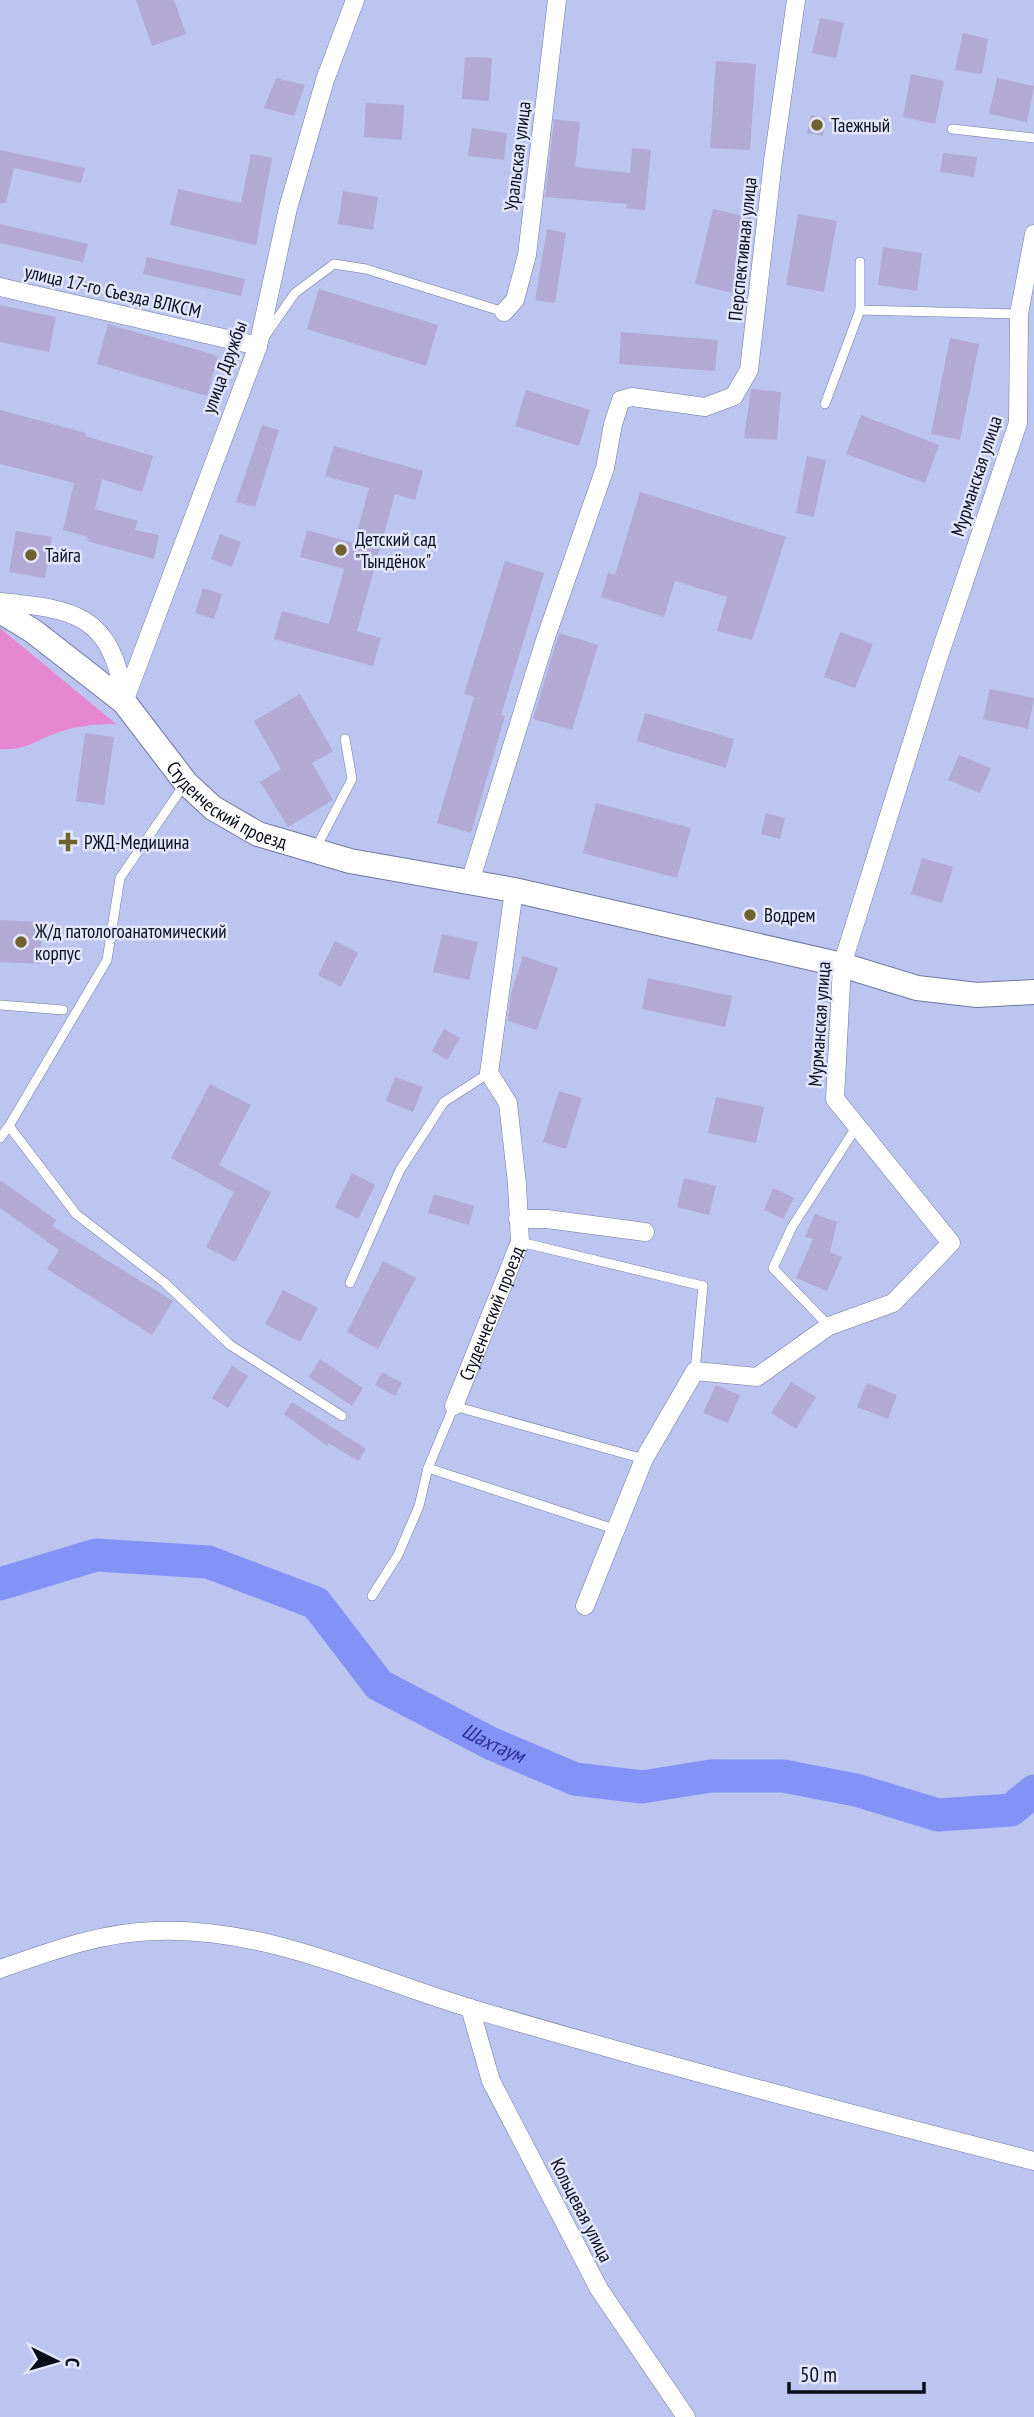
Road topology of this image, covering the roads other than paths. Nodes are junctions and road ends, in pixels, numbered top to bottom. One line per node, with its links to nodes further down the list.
1 (355, 0): 12 (street, улица Дружбы)
2 (557, 0): 10 (street, Уральская улица)
3 (796, 0): 21 (street, Перспективная улица)
4 (952, 129): 5 (lane)
5 (1034, 138)
6 (1034, 233): 11 (street, Мурманская улица)
7 (860, 262): 9 (lane)
8 (0, 287): 12 (street, улица 17-го Съезда ВЛКСМ)
9 (860, 310): 11 (lane); 13 (lane)
10 (504, 312): 12 (lane)
11 (1019, 314): 14 (street, Мурманская улица)
12 (258, 346): 17 (street, улица Дружбы)
13 (825, 404)
14 (1026, 424): 23 (street, Мурманская улица)
15 (0, 602): 17 (street)
16 (0, 611): 17 (street, Студенческий проезд)
17 (124, 702): 19 (street, Студенческий проезд)
18 (345, 739): 20 (lane)
19 (186, 783): 20 (street, Студенческий проезд); 28 (lane)
20 (314, 853): 21 (street, Студенческий проезд)
21 (470, 882): 22 (street, Студенческий проезд)
22 (514, 890): 23 (street, Студенческий проезд); 27 (street)
23 (842, 965): 24 (street, Студенческий проезд); 29 (street, Мурманская улица)
24 (1034, 992)
25 (0, 1005): 26 (lane)
26 (63, 1010)
27 (489, 1073): 31 (street, Студенческий проезд); 34 (lane)
28 (9, 1126): 30 (lane); 38 (lane)
29 (857, 1126): 35 (lane); 35 (street, Мурманская улица)
30 (0, 1138)
31 (518, 1219): 32 (street); 33 (street, Студенческий проезд)
32 (645, 1232)
33 (520, 1242): 36 (lane); 37 (street, Студенческий проезд)
34 (350, 1283)
35 (829, 1326): 36 (street, Мурманская улица)
36 (695, 1371): 39 (street)
37 (454, 1406): 39 (lane); 40 (lane)
38 (342, 1416)
39 (644, 1459): 41 (street)
40 (428, 1468): 41 (lane); 42 (lane)
41 (614, 1530): 43 (street)
42 (372, 1596)
43 (585, 1606)
44 (0, 1969): 45 (street)
45 (470, 2008): 46 (street); 47 (street, Кольцевая улица)
46 (1034, 2161)
47 (686, 2417)

